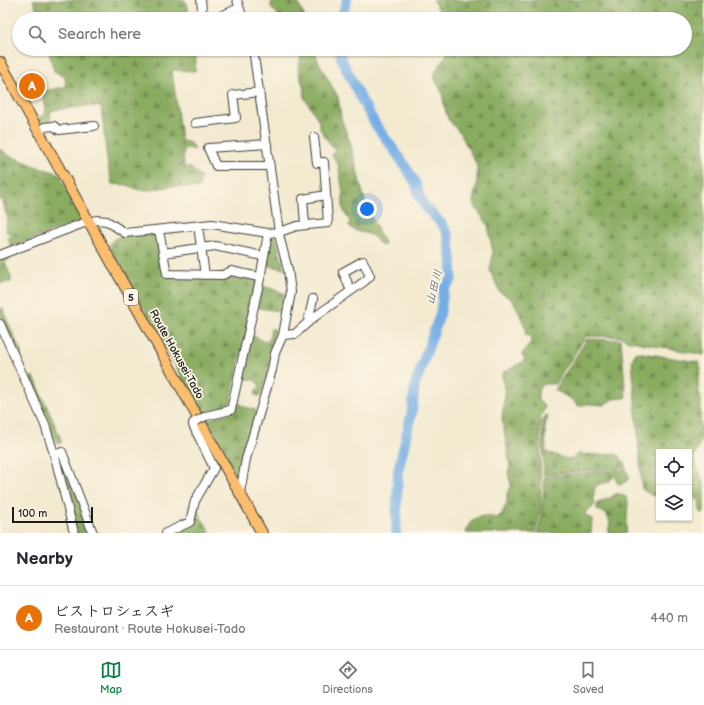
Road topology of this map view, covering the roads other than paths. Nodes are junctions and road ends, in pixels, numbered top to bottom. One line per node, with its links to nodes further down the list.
1 (201, 0): 3 (street)
2 (238, 4): 4 (street)
3 (202, 12)
4 (225, 12)
5 (254, 56): 7 (street)
6 (0, 62): 10 (main road, Route Hokusei-Tado / 5)
7 (260, 92): 8 (street); 12 (street)
8 (195, 123)
9 (94, 126): 10 (street)
10 (40, 133): 15 (main road, Route Hokusei-Tado / 5)
11 (314, 137): 14 (street)
12 (267, 144): 13 (street); 13 (street)
13 (270, 166): 19 (street)
14 (326, 195): 16 (street); 16 (street)
15 (89, 222): 18 (street); 23 (street); 33 (main road, Route Hokusei-Tado / 5)
16 (305, 224): 19 (street)
17 (198, 226): 18 (street); 20 (street); 21 (street)
18 (159, 230): 22 (street)
19 (279, 232): 20 (street); 31 (street)
20 (268, 234): 24 (street)
21 (202, 248): 22 (street); 24 (street); 25 (street)
22 (163, 253): 25 (street)
23 (0, 255)
24 (263, 256): 26 (street)
25 (205, 275): 26 (street)
26 (259, 277): 36 (street, bridge)
27 (351, 291): 29 (street)
28 (313, 300): 29 (street)
29 (307, 323): 31 (street)
30 (0, 324): 32 (street)
31 (283, 335): 33 (street)
32 (54, 455): 34 (street); 35 (street)
33 (240, 493): 37 (main road, Route Hokusei-Tado / 5)
34 (74, 533)
35 (93, 533)
36 (166, 533)
37 (262, 533)

